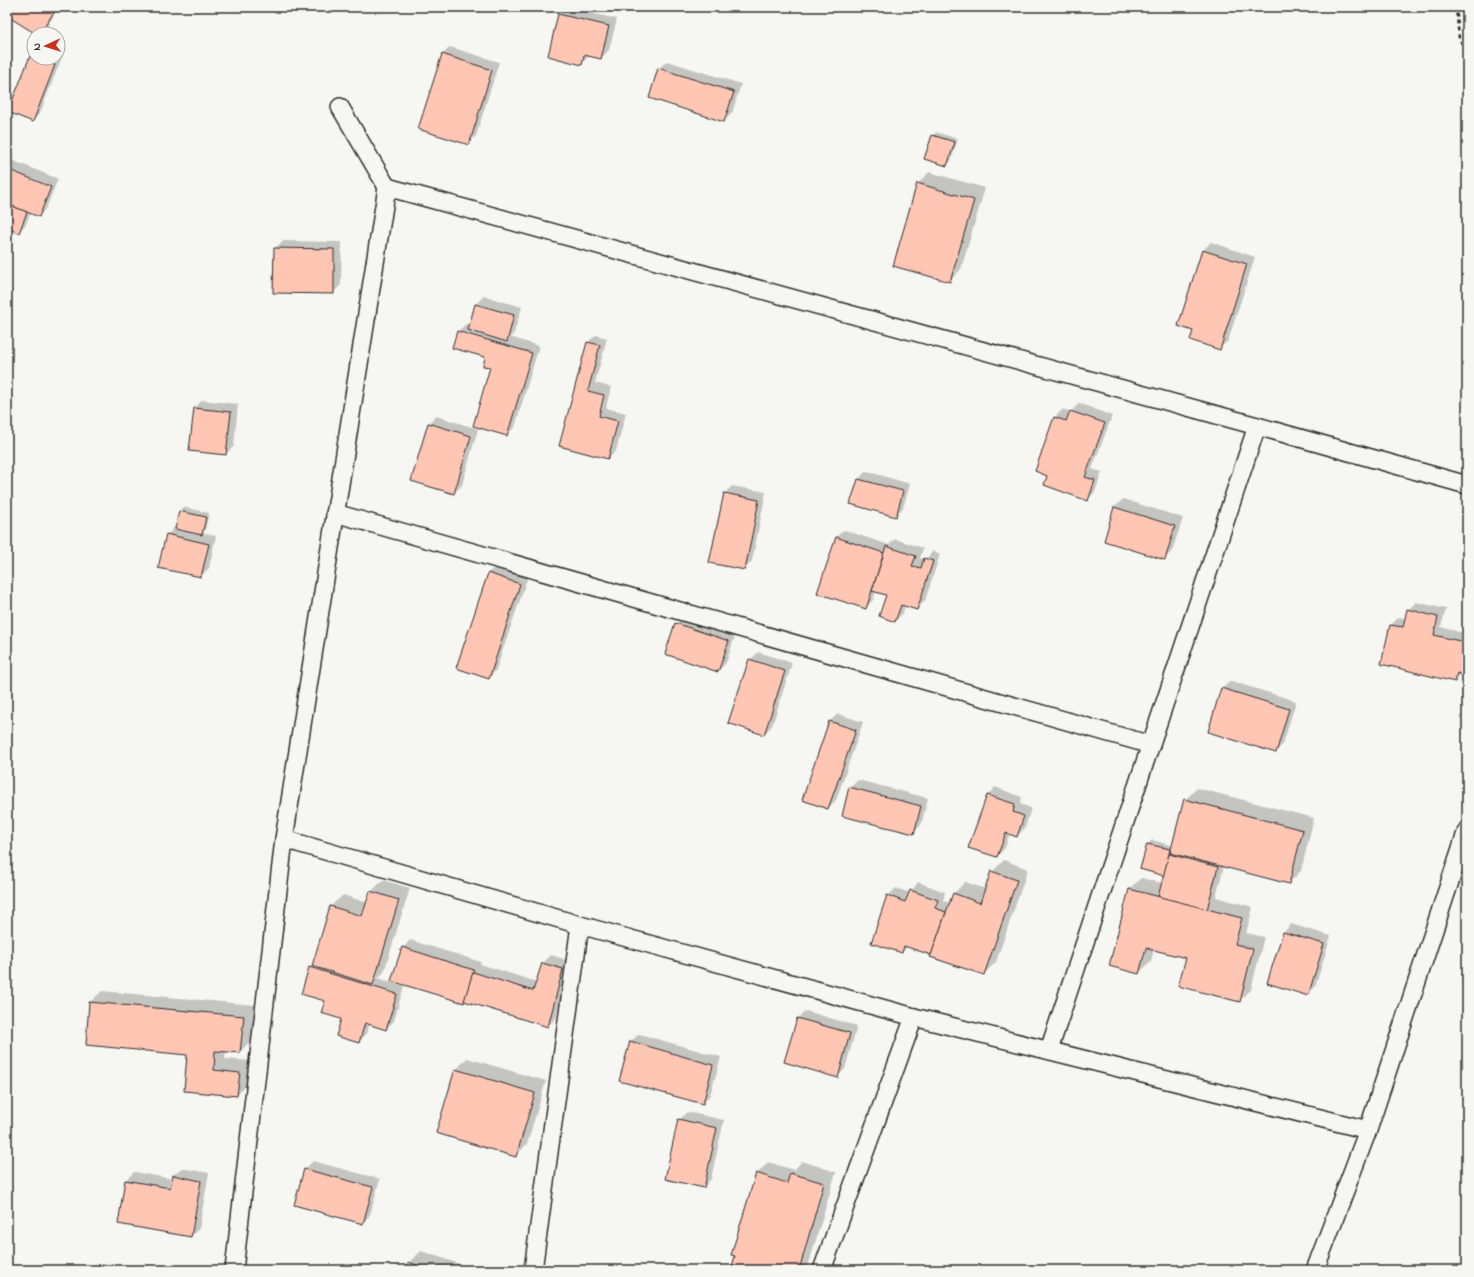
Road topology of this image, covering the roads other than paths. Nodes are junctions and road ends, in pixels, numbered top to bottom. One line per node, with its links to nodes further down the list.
1 (340, 107): 2 (lane)
2 (387, 187): 3 (lane); 5 (lane)
3 (1257, 426): 4 (lane); 6 (lane)
4 (1467, 485)
5 (335, 513): 6 (lane); 8 (lane)
6 (1151, 745): 11 (lane)
7 (1467, 830): 12 (lane)
8 (284, 839): 9 (lane); 13 (lane)
9 (580, 925): 10 (lane); 14 (lane)
10 (914, 1017): 11 (lane); 15 (lane)
11 (1049, 1050): 12 (lane)
12 (1368, 1130): 16 (lane)
13 (234, 1270)
14 (533, 1270)
15 (822, 1270)
16 (1315, 1270)

